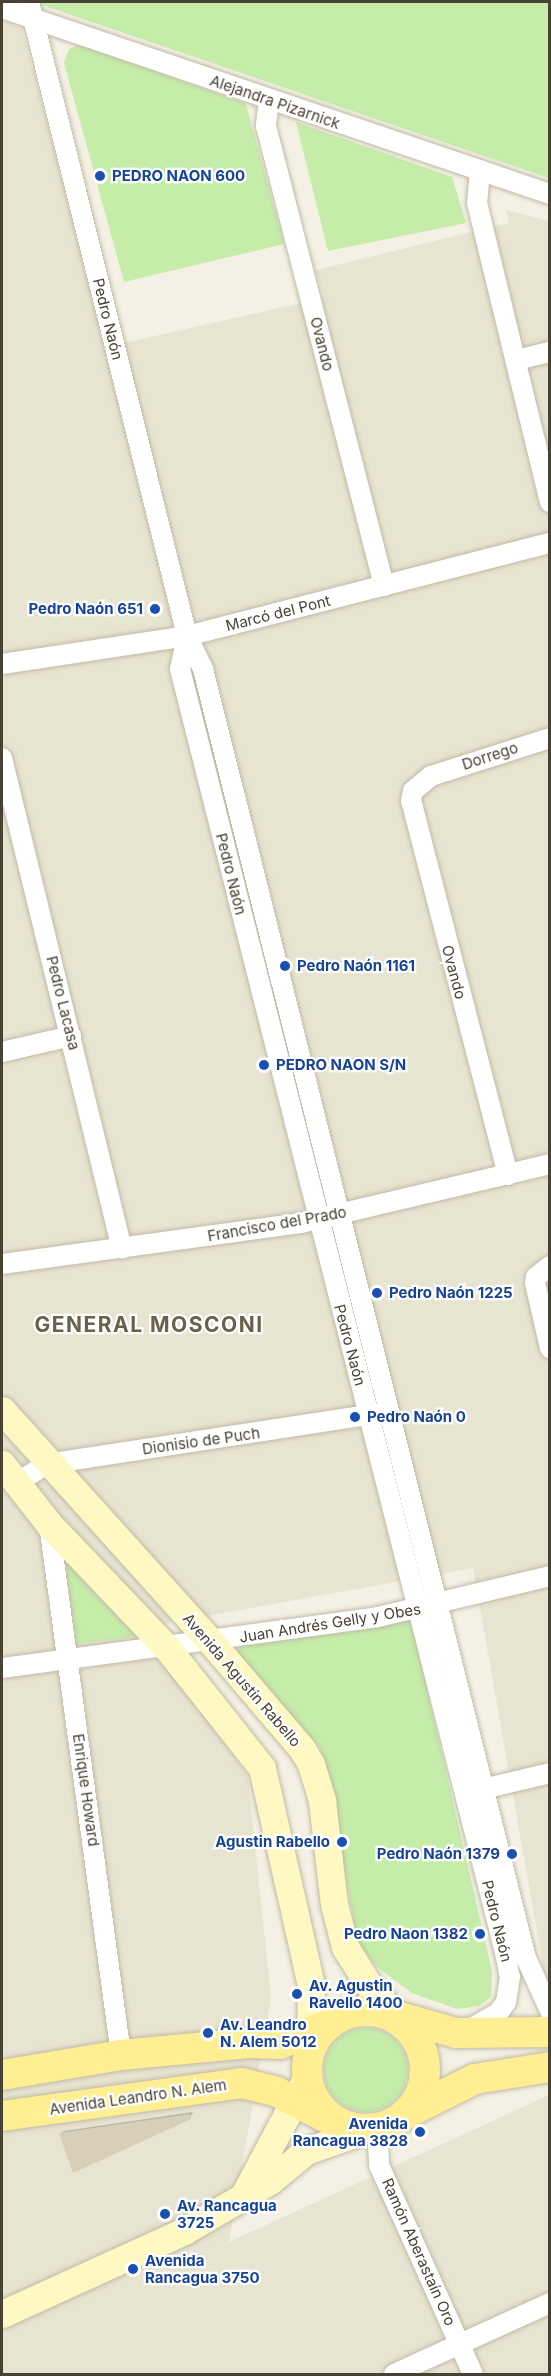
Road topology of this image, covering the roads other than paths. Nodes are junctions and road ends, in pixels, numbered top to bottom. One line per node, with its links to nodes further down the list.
1 (2, 8): 2 (street, Alejandra Pizarnick)
2 (31, 10): 3 (street, Alejandra Pizarnick); 11 (street, Pedro Naón)
3 (269, 100): 4 (street, Alejandra Pizarnick); 10 (street, Ovando)
4 (480, 170): 5 (street, Alejandra Pizarnick); 7 (street)
5 (549, 194)
6 (549, 352): 7 (street)
7 (517, 360): 8 (street)
8 (549, 501)
9 (549, 543): 10 (street, Marcó del Pont)
10 (384, 586): 11 (street, Marcó del Pont)
11 (187, 636): 12 (street, Marcó del Pont); 20 (street, Pedro Naón); 21 (street, Pedro Naón)
12 (2, 664)
13 (549, 738): 15 (street, Dorrego)
14 (2, 758): 16 (street, Pedro Lacasa)
15 (431, 776): 19 (street, Ovando)
16 (71, 1036): 17 (street); 22 (street, Pedro Lacasa)
17 (2, 1052)
18 (549, 1164): 19 (street, Francisco del Prado)
19 (508, 1175): 20 (street, Francisco del Prado)
20 (338, 1215): 21 (street, Francisco del Prado); 27 (street, Pedro Naón)
21 (317, 1220): 22 (street, Francisco del Prado); 28 (street, Pedro Naón)
22 (122, 1249): 23 (street, Francisco del Prado)
23 (2, 1264)
24 (549, 1266): 25 (street)
25 (549, 1348)
26 (2, 1410): 29 (main road, Avenida Agustín Rabello)
27 (389, 1411): 28 (street, Dionisio de Puch); 33 (street, Pedro Naón)
28 (369, 1417): 29 (street, Dionisio de Puch); 33 (street, Pedro Naón)
29 (47, 1464): 30 (street, Dionisio de Puch); 34 (main road, Avenida Agustín Rabello)
30 (10, 1473): 31 (main road)
31 (49, 1524): 35 (main road); 36 (street, Enrique Howard)
32 (549, 1576): 33 (street, Juan Andrés Gelly y Obes)
33 (427, 1607): 34 (street, Juan Andrés Gelly y Obes); 39 (street, Pedro Naón); 43 (street, Pedro Naón)
34 (211, 1642): 35 (street, Juan Andrés Gelly y Obes); 41 (main road, Avenida Agustín Rabello)
35 (167, 1648): 36 (street, Juan Andrés Gelly y Obes); 45 (main road)
36 (69, 1661): 37 (street, Juan Andrés Gelly y Obes); 44 (street, Enrique Howard)
37 (2, 1668)
38 (549, 1773): 39 (street)
39 (483, 1789): 40 (street, Pedro Naón)
40 (549, 2011)
41 (396, 2019): 43 (main road); 45 (main road); 49 (main road)
42 (549, 2032): 43 (main road)
43 (463, 2033)
44 (121, 2055): 45 (main road); 47 (main road)
45 (311, 2058): 48 (main road, Avenida Leandro N. Alem); 49 (main road, Avenida Leandro N. Alem); 50 (main road)
46 (543, 2070): 49 (main road)
47 (2, 2075)
48 (2, 2116)
49 (385, 2124): 50 (main road); 53 (street, Ramón Aberastaín Oro)
50 (245, 2193): 52 (main road)
51 (549, 2303): 53 (street)
52 (2, 2314)
53 (460, 2344): 54 (street); 55 (street, Ramón Aberastaín Oro)
54 (394, 2374)
55 (473, 2374)

